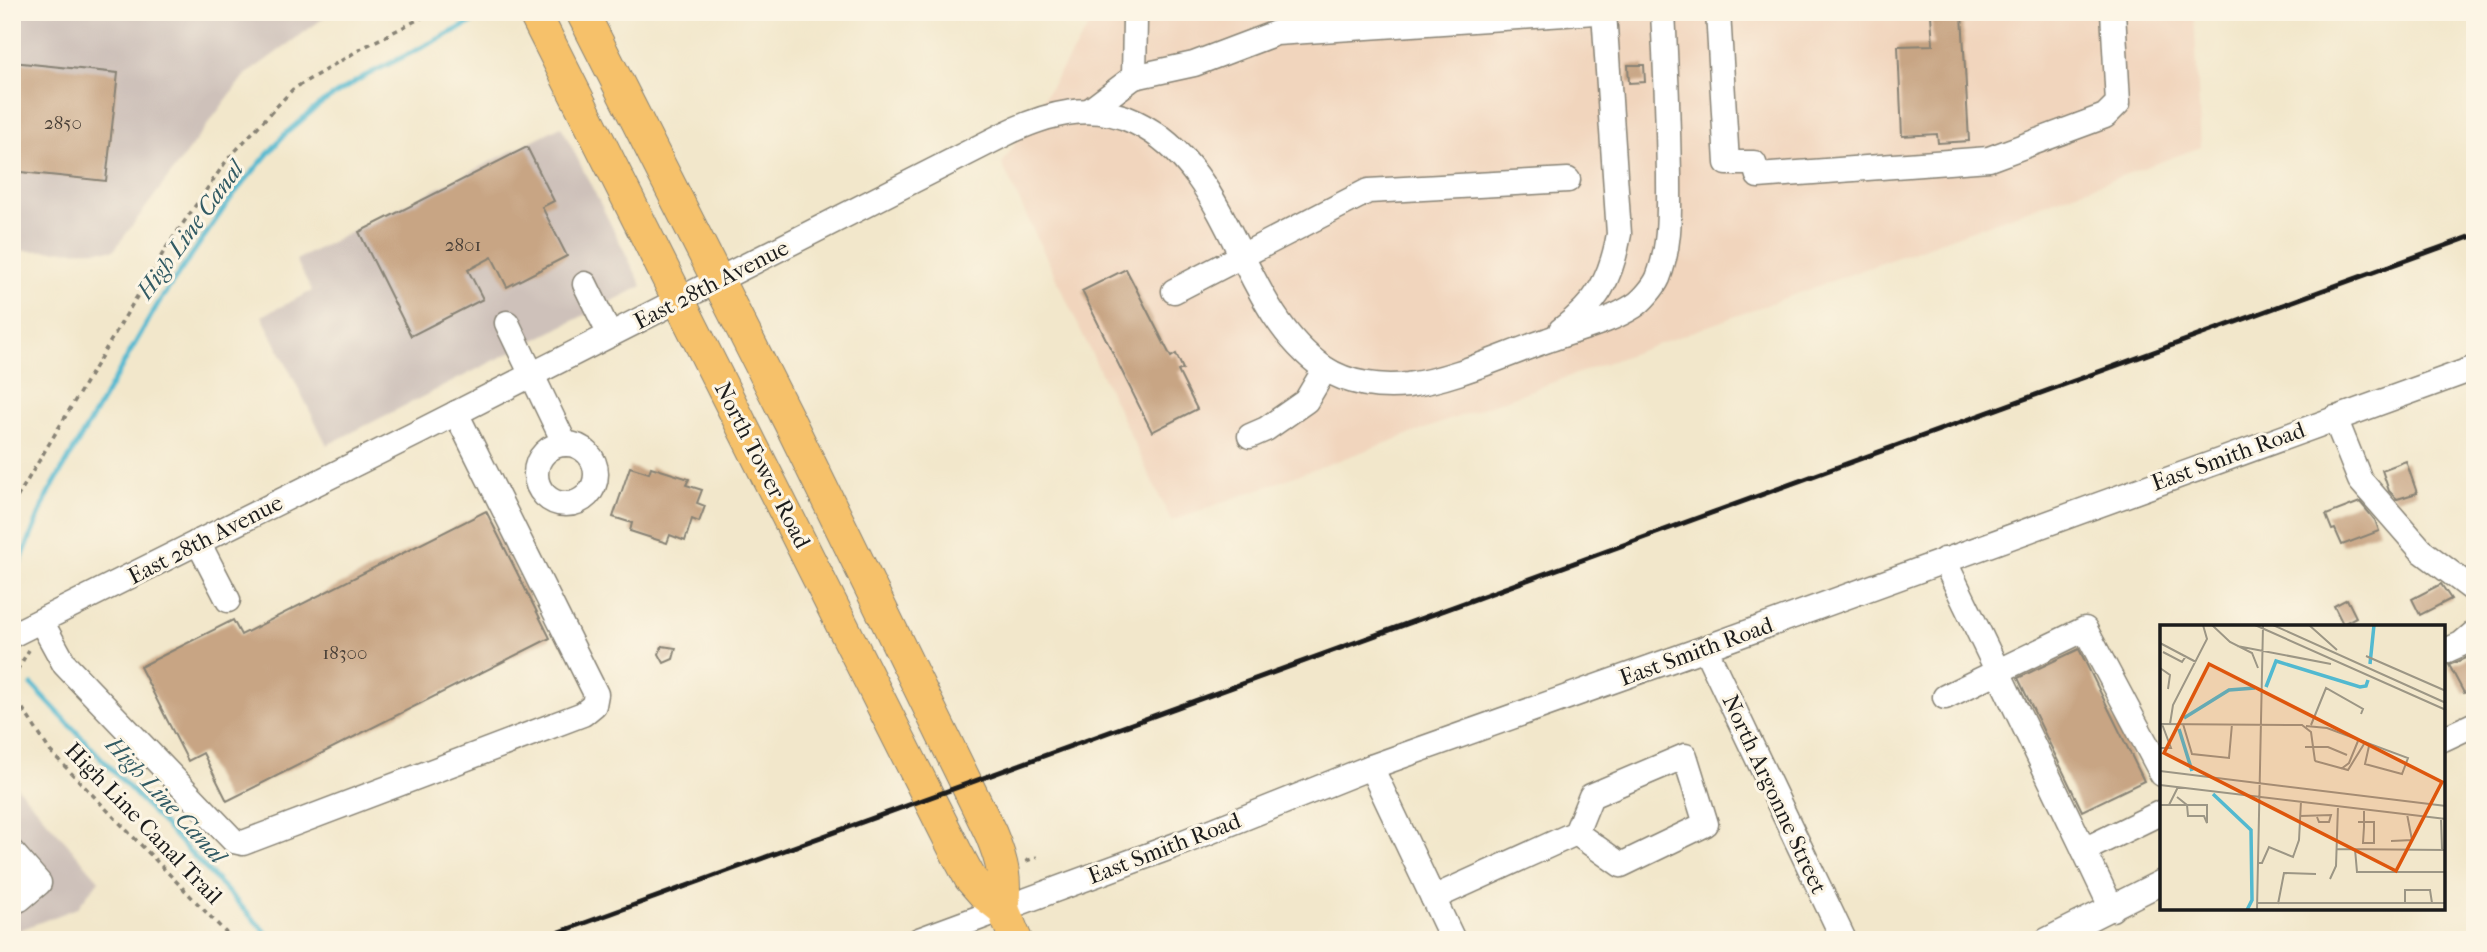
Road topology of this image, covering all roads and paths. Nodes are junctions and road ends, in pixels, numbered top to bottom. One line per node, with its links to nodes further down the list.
1 (433, 12): 28 (path)
2 (534, 12): 17 (main road, North Tower Road)
3 (582, 12): 14 (main road, North Tower Road)
4 (1132, 12): 10 (street)
5 (1595, 12): 10 (street)
6 (1604, 12): 20 (street)
7 (1662, 12): 20 (street)
8 (1718, 12): 9 (street)
9 (2113, 12)
10 (1134, 78): 11 (street)
11 (1089, 111): 13 (street, East 28th Avenue); 14 (street, East 28th Avenue)
12 (1568, 180): 13 (street)
13 (1242, 256): 16 (street); 22 (street, East 28th Avenue)
14 (719, 280): 17 (street, East 28th Avenue); 53 (main road, North Tower Road)
15 (585, 285): 19 (street)
16 (1174, 291)
17 (680, 300): 19 (street, East 28th Avenue); 53 (main road, North Tower Road)
18 (507, 323): 23 (street)
19 (610, 335): 23 (street, East 28th Avenue)
20 (1551, 338): 22 (street)
21 (2475, 368): 25 (street, East Smith Road)
22 (1325, 369): 26 (street)
23 (532, 375): 24 (street, East 28th Avenue); 27 (street)
24 (456, 414): 29 (street, East 28th Avenue); 33 (street)
25 (2335, 418): 30 (street, East Smith Road); 31 (street)
26 (1250, 436)
27 (565, 444)
28 (12, 506)
29 (198, 542): 32 (street); 33 (street, East 28th Avenue)
30 (1944, 560): 36 (street, East Smith Road); 38 (street)
31 (2475, 591)
32 (228, 600)
33 (41, 621): 35 (street, East 28th Avenue)
34 (2475, 632): 37 (street)
35 (22, 642): 39 (path)
36 (1705, 648): 44 (street, East Smith Road); 59 (street, North Argonne Street)
37 (2445, 651)
38 (1997, 671): 41 (street); 45 (street); 48 (street)
39 (12, 679)
40 (12, 692): 55 (path, High Line Canal Trail)
41 (1945, 696)
42 (2475, 724): 43 (street)
43 (2445, 738)
44 (1371, 767): 51 (street); 53 (street, East Smith Road)
45 (2160, 772)
46 (2160, 812): 48 (street)
47 (1576, 833): 47 (street); 51 (street)
48 (2084, 850): 54 (street)
49 (12, 852): 52 (street)
50 (2160, 883): 54 (street)
51 (1433, 898): 58 (street)
52 (12, 902)
53 (1003, 909): 56 (street, East Smith Road); 57 (main road, North Tower Road)
54 (2112, 909): 60 (street)
55 (233, 940)
56 (919, 940)
57 (1016, 940)
58 (1453, 940)
59 (1844, 940)
60 (2047, 940)

